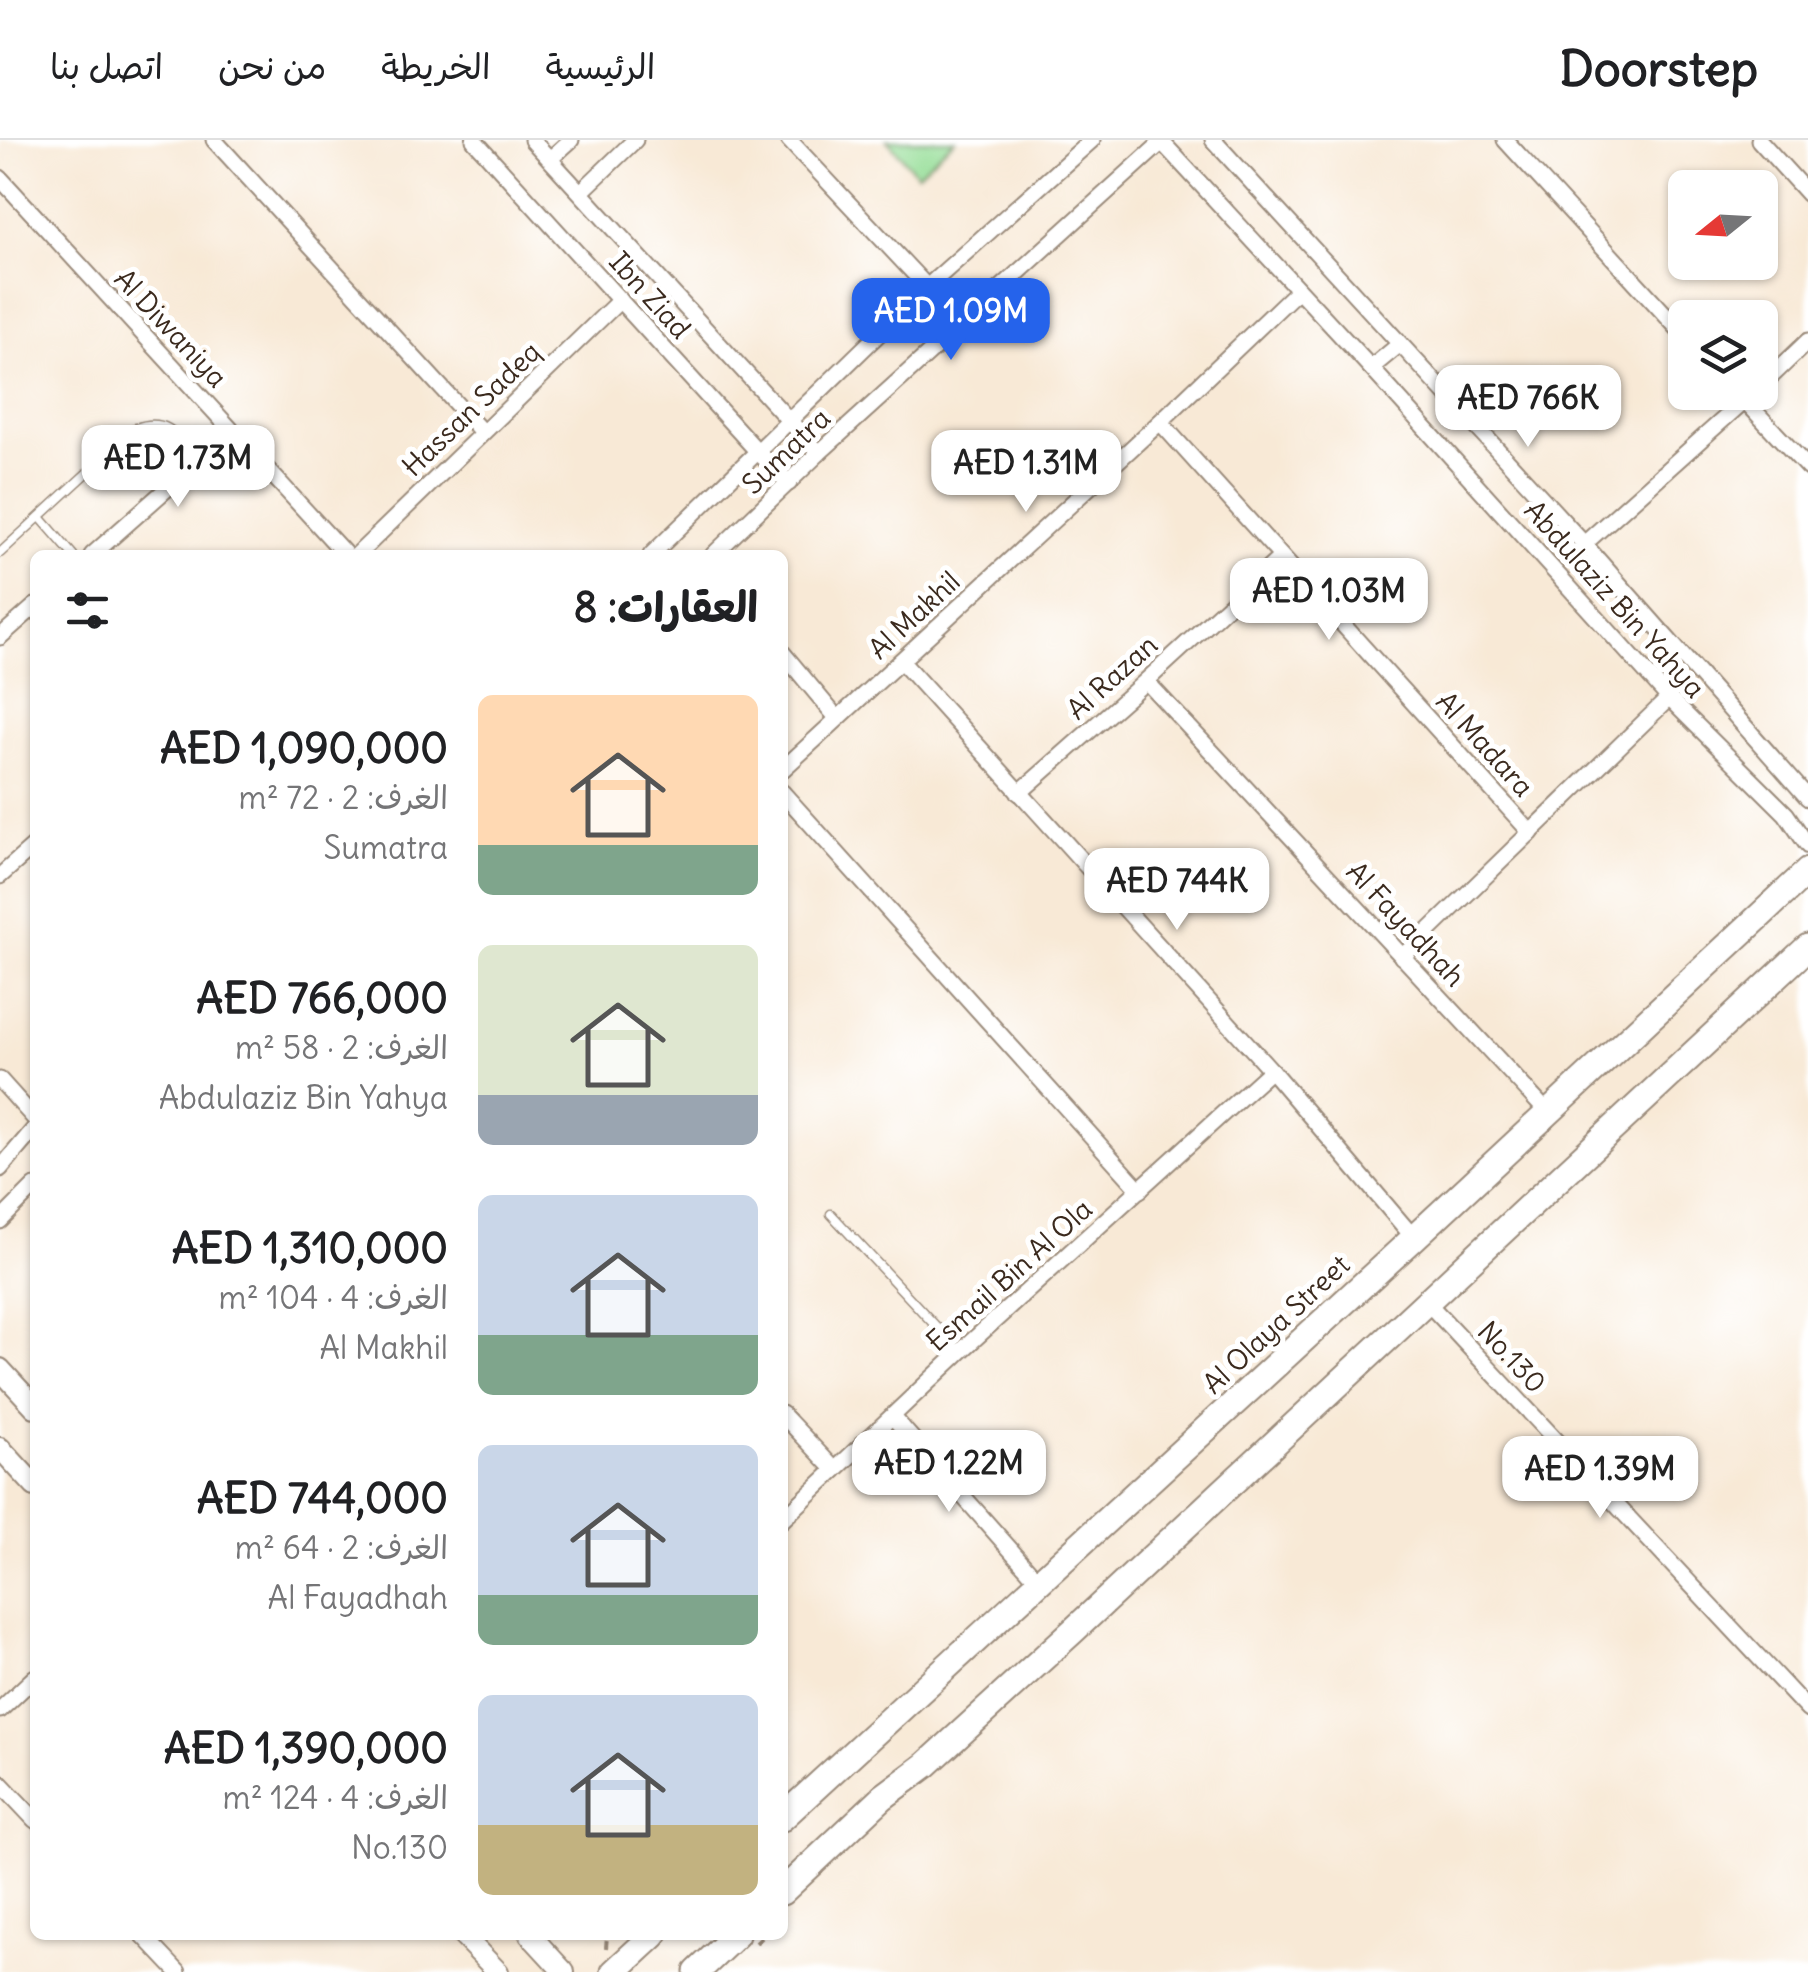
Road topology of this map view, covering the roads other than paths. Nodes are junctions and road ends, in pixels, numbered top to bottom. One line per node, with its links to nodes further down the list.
1 (214, 140): 29 (street)
2 (474, 140): 18 (street, Ibn Ziad)
3 (532, 140): 12 (street, Ibn Ziad)
4 (571, 140): 12 (street)
5 (636, 140): 14 (street)
6 (789, 140): 16 (street)
7 (1092, 140): 16 (street, Sumatra)
8 (1213, 140): 21 (street, Abdulaziz Bin Yahya)
9 (1504, 140): 19 (street)
10 (1758, 140): 15 (street)
11 (1161, 141): 17 (street, Abdulaziz Bin Yahya); 31 (street, Sumatra)
12 (550, 160): 14 (street, Ibn Ziad)
13 (0, 178): 28 (street, Al Diwaniya)
14 (581, 192): 26 (street, Ibn Ziad)
15 (1808, 194)
16 (927, 287): 26 (street, Sumatra)
17 (1298, 290): 22 (street, Abdulaziz Bin Yahya); 27 (street, Al Makhil)
18 (620, 300): 29 (street, Hassan Sadeq); 30 (street, Ibn Ziad)
19 (1668, 318)
20 (1808, 340): 23 (street)
21 (1400, 344): 22 (street); 36 (street, Abdulaziz Bin Yahya)
22 (1371, 368): 50 (street, Abdulaziz Bin Yahya)
23 (1778, 369)
24 (1730, 410): 36 (street)
25 (1759, 410): 33 (street)
26 (790, 421): 30 (street, Sumatra); 31 (street, Ibn Ziad)
27 (1160, 422): 44 (street, Al Madara); 48 (street, Al Makhil)
28 (232, 431): 32 (street); 39 (street, Al Diwaniya)
29 (482, 432): 40 (street, Hassan Sadeq)
30 (758, 452): 34 (street, Ibn Ziad); 41 (street, Sumatra)
31 (819, 453): 34 (street, Sumatra)
32 (200, 461): 35 (lane); 38 (street)
33 (1808, 468)
34 (790, 483): 42 (street, Sumatra)
35 (40, 517): 37 (lane); 43 (lane)
36 (1584, 544): 54 (street, Abdulaziz Bin Yahya)
37 (69, 550)
38 (98, 550)
39 (341, 550)
40 (363, 550)
41 (656, 550)
42 (717, 550)
43 (0, 553)
44 (1281, 557): 49 (street, Al Razan); 57 (street, Al Madara)
45 (30, 610): 46 (street)
46 (0, 637)
47 (788, 659): 51 (street)
48 (901, 661): 51 (street, Al Makhil); 53 (street)
49 (1146, 682): 53 (street, Al Razan); 62 (street, Al Fayadhah)
50 (1669, 698): 56 (street, Abdulaziz Bin Yahya); 57 (street)
51 (838, 718): 52 (street, Al Makhil)
52 (788, 764)
53 (1019, 793): 64 (street)
54 (1807, 797): 56 (street, Abdulaziz Bin Yahya)
55 (788, 799): 71 (street)
56 (1786, 814): 58 (street, Abdulaziz Bin Yahya)
57 (1532, 833): 62 (street)
58 (1808, 846)
59 (30, 849): 61 (street)
60 (1808, 871): 66 (main road, Al Olaya Street)
61 (0, 876)
62 (1402, 957): 66 (street, Al Fayadhah)
63 (1804, 960): 76 (main road)
64 (1271, 1070): 71 (street, Esmail Bin Al Ola); 75 (street)
65 (0, 1080): 67 (street)
66 (1548, 1112): 75 (main road, Al Olaya Street)
67 (30, 1114)
68 (30, 1134): 69 (street)
69 (0, 1169)
70 (30, 1190): 72 (street)
71 (1140, 1190): 77 (street, Esmail Bin Al Ola)
72 (7, 1208): 74 (street)
73 (831, 1214): 77 (lane)
74 (0, 1220)
75 (1414, 1238): 86 (main road, Al Olaya Street)
76 (1426, 1301): 89 (street, No.130); 93 (main road)
77 (960, 1352): 80 (street, Esmail Bin Al Ola)
78 (0, 1369): 79 (street)
79 (30, 1401)
80 (893, 1416): 83 (street, Esmail Bin Al Ola); 86 (street)
81 (788, 1420): 83 (street)
82 (0, 1448): 84 (street)
83 (835, 1470): 85 (street, Esmail Bin Al Ola)
84 (30, 1481)
85 (788, 1514)
86 (1040, 1583): 91 (main road, Al Olaya Street)
87 (30, 1683): 88 (street)
88 (0, 1710)
89 (1808, 1710)
90 (3, 1792): 92 (street)
91 (788, 1813)
92 (30, 1816)
93 (788, 1886)
94 (148, 1940): 100 (street)
95 (467, 1940): 101 (street)
96 (535, 1940): 102 (street)
97 (646, 1940): 99 (main road)
98 (731, 1940): 103 (main road)
99 (610, 1962)
100 (178, 1972)
101 (498, 1972)
102 (564, 1972)
103 (697, 1972)

